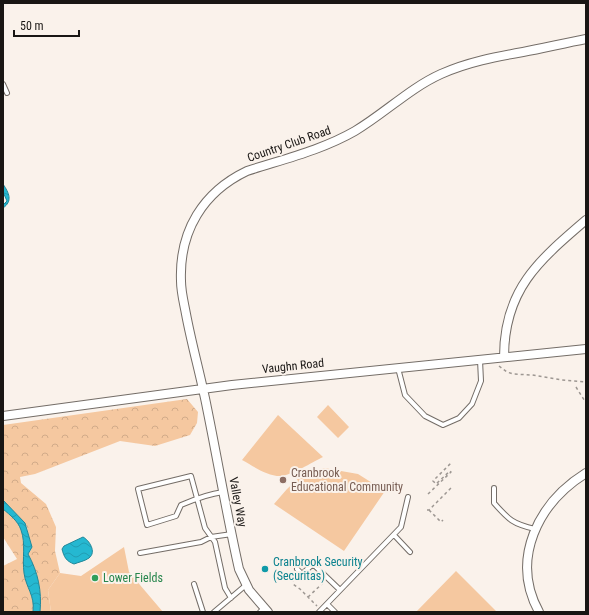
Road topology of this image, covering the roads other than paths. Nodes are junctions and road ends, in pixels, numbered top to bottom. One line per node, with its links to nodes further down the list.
1 (586, 39): 9 (street, Country Club Road)
2 (3, 84): 3 (lane)
3 (7, 93)
4 (586, 220): 6 (street)
5 (586, 349): 6 (street, Vaughn Road)
6 (504, 357): 7 (street, Vaughn Road)
7 (480, 360): 8 (street, Vaughn Road); 8 (lane)
8 (398, 368): 9 (street, Vaughn Road)
9 (203, 388): 10 (street, Vaughn Road); 13 (street, Valley Way)
10 (3, 416)
11 (586, 473): 16 (street)
12 (494, 488): 16 (lane)
13 (224, 492): 15 (lane); 17 (street, Valley Way)
14 (408, 497): 18 (lane)
15 (197, 498): 15 (lane); 19 (lane)
16 (535, 529): 33 (street)
17 (232, 534): 19 (lane); 24 (street, Valley Way)
18 (394, 535): 20 (lane); 25 (lane)
19 (212, 537): 21 (lane); 26 (lane)
20 (410, 552)
21 (140, 553)
22 (297, 569): 25 (lane)
23 (194, 584): 30 (lane)
24 (246, 585): 26 (lane); 28 (street, Valley Way)
25 (340, 590): 27 (lane)
26 (231, 598): 31 (lane)
27 (327, 604): 29 (lane); 32 (lane)
28 (264, 611)
29 (320, 611)
30 (203, 612)
31 (214, 612)
32 (335, 612)
33 (539, 612)

